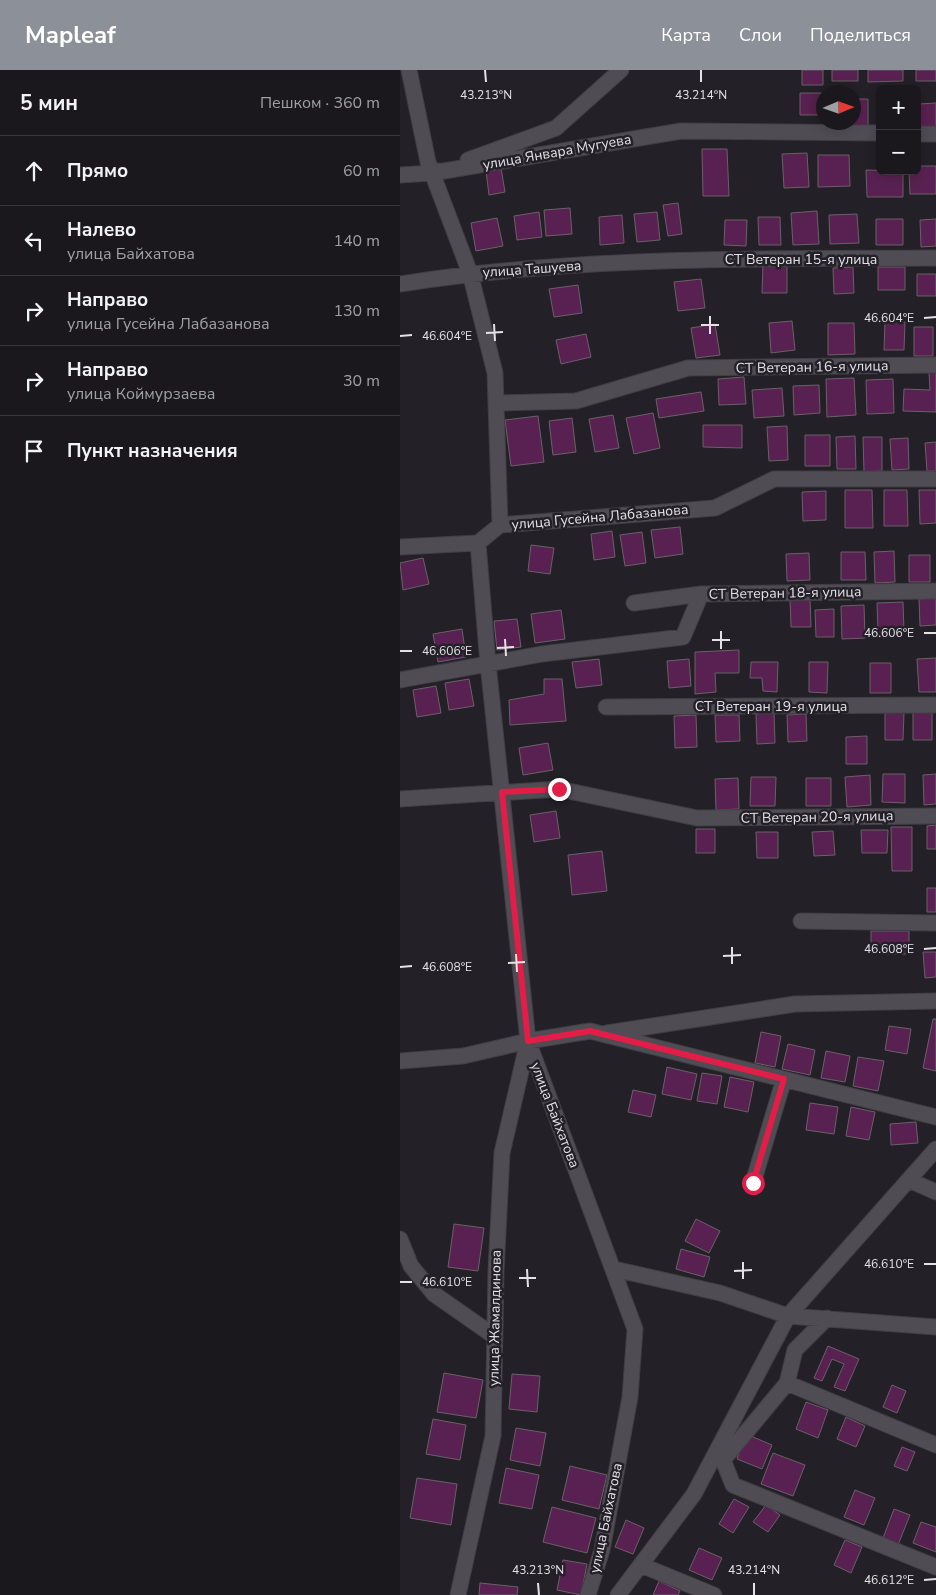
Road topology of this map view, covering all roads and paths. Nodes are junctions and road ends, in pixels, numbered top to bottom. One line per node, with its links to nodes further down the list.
1 (409, 70): 6 (street)
2 (621, 70): 6 (street)
3 (876, 133): 6 (street, улица Январа Мугуева)
4 (921, 134): 5 (street)
5 (936, 134)
6 (432, 173): 7 (street); 10 (street)
7 (400, 175)
8 (936, 258): 9 (street, СТ Ветеран 15-я улица)
9 (666, 260): 10 (street, улица Ташуева)
10 (470, 273): 11 (street, улица Ташуева); 13 (street)
11 (400, 284)
12 (936, 365): 13 (street, СТ Ветеран 16-я улица)
13 (496, 404): 15 (street)
14 (936, 479): 15 (street, улица Гусейна Лабазанова)
15 (500, 525): 16 (street, улица Гусейна Лабазанова)
16 (478, 543): 17 (street); 21 (street)
17 (400, 547)
18 (936, 591): 19 (street, СТ Ветеран 18-я улица)
19 (701, 594): 20 (street, СТ Ветеран 18-я улица); 21 (street)
20 (634, 603)
21 (488, 664): 22 (street); 25 (street)
22 (400, 680)
23 (936, 705): 24 (street, СТ Ветеран 19-я улица)
24 (606, 707)
25 (502, 792): 26 (street, СТ Ветеран 20-я улица); 27 (street, СТ Ветеран 20-я улица); 32 (street)
26 (400, 799)
27 (936, 816)
28 (801, 921): 29 (street)
29 (936, 923)
30 (936, 1002): 31 (street)
31 (601, 1034): 32 (street); 34 (street)
32 (528, 1041): 33 (street); 41 (street, улица Байхатова); 45 (street, улица Жамалдинова)
33 (400, 1061)
34 (784, 1079): 35 (street); 38 (street)
35 (936, 1117)
36 (936, 1149): 37 (street)
37 (909, 1180): 39 (street); 42 (street)
38 (753, 1183)
39 (936, 1192)
40 (400, 1239): 45 (street)
41 (614, 1269): 42 (street); 53 (street, улица Байхатова)
42 (788, 1316): 43 (street); 49 (street)
43 (826, 1318): 44 (street); 46 (street)
44 (936, 1327)
45 (494, 1336): 52 (street, улица Жамалдинова)
46 (793, 1386): 47 (street); 48 (street)
47 (936, 1445)
48 (723, 1460): 49 (street); 51 (street)
49 (694, 1494): 50 (street)
50 (641, 1565): 54 (street); 55 (street)
51 (936, 1567)
52 (458, 1595)
53 (588, 1595)
54 (618, 1595)
55 (714, 1595)

